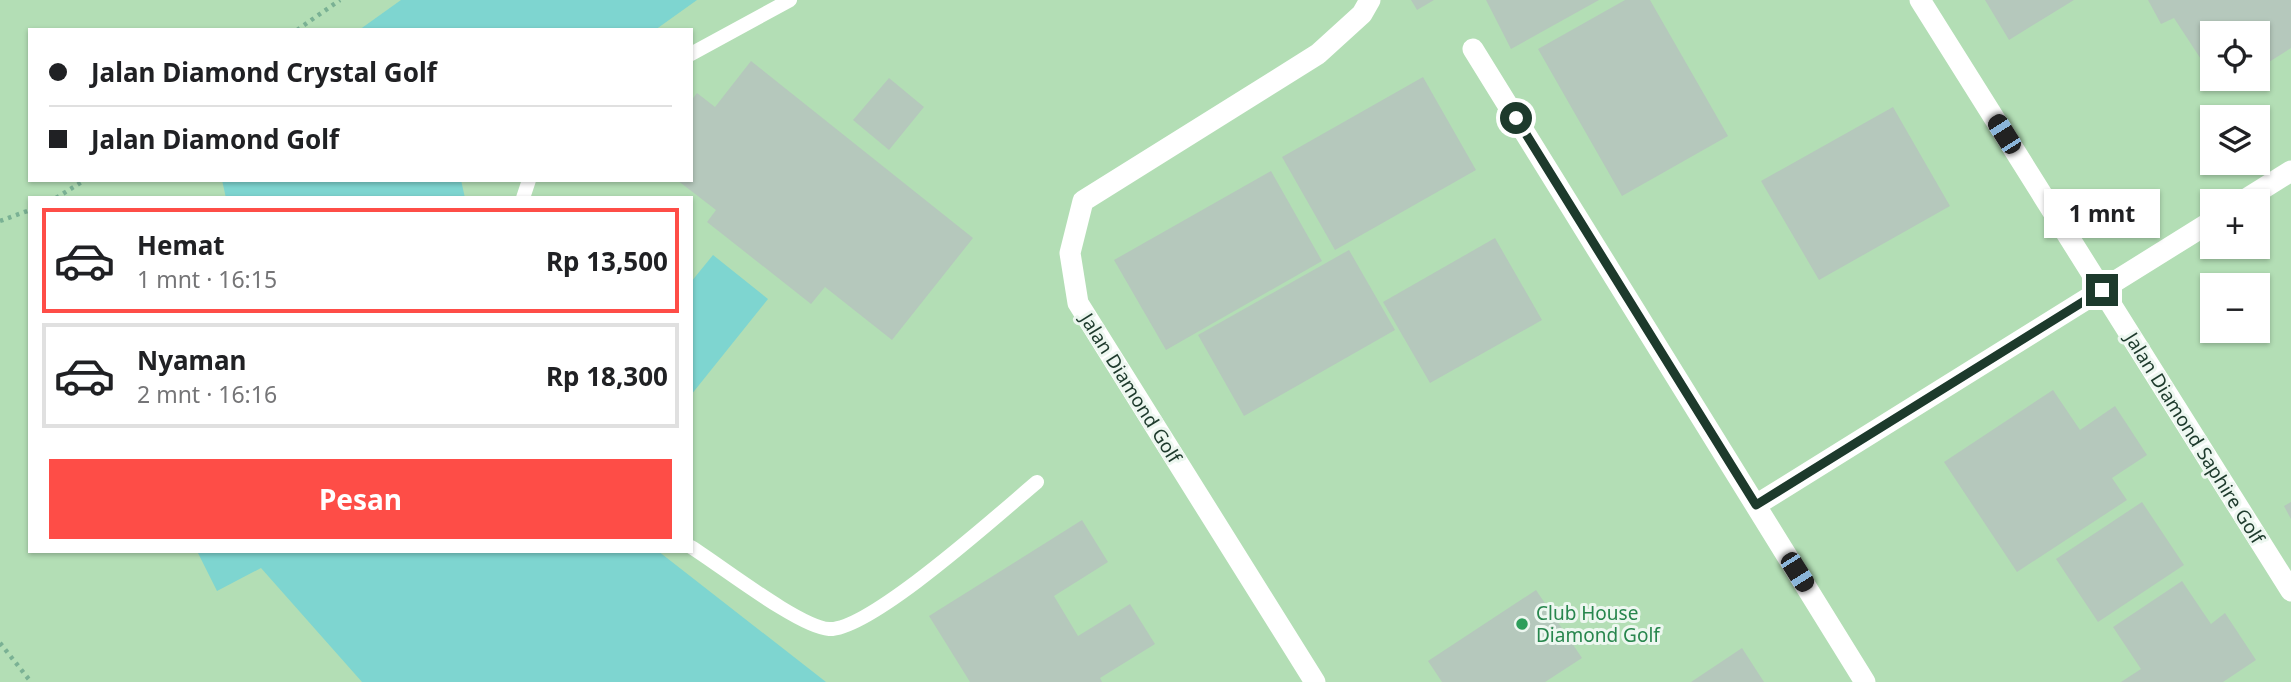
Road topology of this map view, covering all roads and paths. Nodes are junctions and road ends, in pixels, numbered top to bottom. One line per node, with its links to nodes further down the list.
1 (340, 0): 5 (path)
2 (790, 0): 7 (lane)
3 (1370, 0): 22 (street, Jalan Diamond Golf)
4 (1920, 0): 15 (street, Jalan Diamond Saphire Golf)
5 (301, 28)
6 (1473, 49): 17 (street)
7 (693, 53)
8 (2291, 171): 10 (street)
9 (82, 182): 11 (path)
10 (2262, 189)
11 (58, 196)
12 (28, 212): 13 (path)
13 (0, 221)
14 (2200, 229): 15 (street)
15 (2102, 290): 17 (street); 19 (street, Jalan Diamond Saphire Golf)
16 (1037, 482): 18 (lane)
17 (1756, 505): 23 (street)
18 (693, 548)
19 (2291, 591)
20 (0, 643): 21 (path)
21 (31, 682)
22 (1315, 682)
23 (1865, 682)

